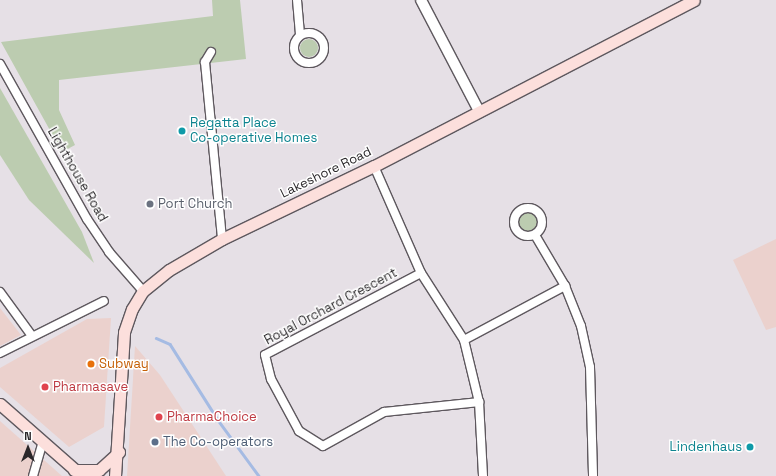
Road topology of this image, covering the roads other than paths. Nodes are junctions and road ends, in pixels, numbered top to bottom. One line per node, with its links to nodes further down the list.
1 (297, 0): 4 (street)
2 (421, 0): 7 (street)
3 (694, 0): 7 (main road, Lakeshore Road)
4 (300, 35)
5 (211, 52): 10 (street)
6 (0, 64): 13 (street, Lighthouse Road)
7 (479, 111): 8 (main road, Lakeshore Road)
8 (374, 166): 10 (main road, Lakeshore Road); 11 (street)
9 (535, 235): 12 (street)
10 (222, 239): 13 (main road, Lakeshore Road)
11 (421, 273): 17 (street); 19 (street, Royal Orchard Crescent)
12 (565, 286): 17 (street); 27 (street)
13 (143, 291): 22 (main road, Lakeshore Road)
14 (0, 292): 16 (street)
15 (104, 301): 16 (street)
16 (32, 336): 18 (street)
17 (464, 340): 19 (street)
18 (0, 352)
19 (479, 402): 26 (street)
20 (0, 404): 21 (main road)
21 (43, 441): 23 (main road); 24 (street)
22 (119, 452): 23 (main road); 25 (main road, Lakeshore Road)
23 (78, 473)
24 (33, 476)
25 (116, 476)
26 (483, 476)
27 (593, 476)

